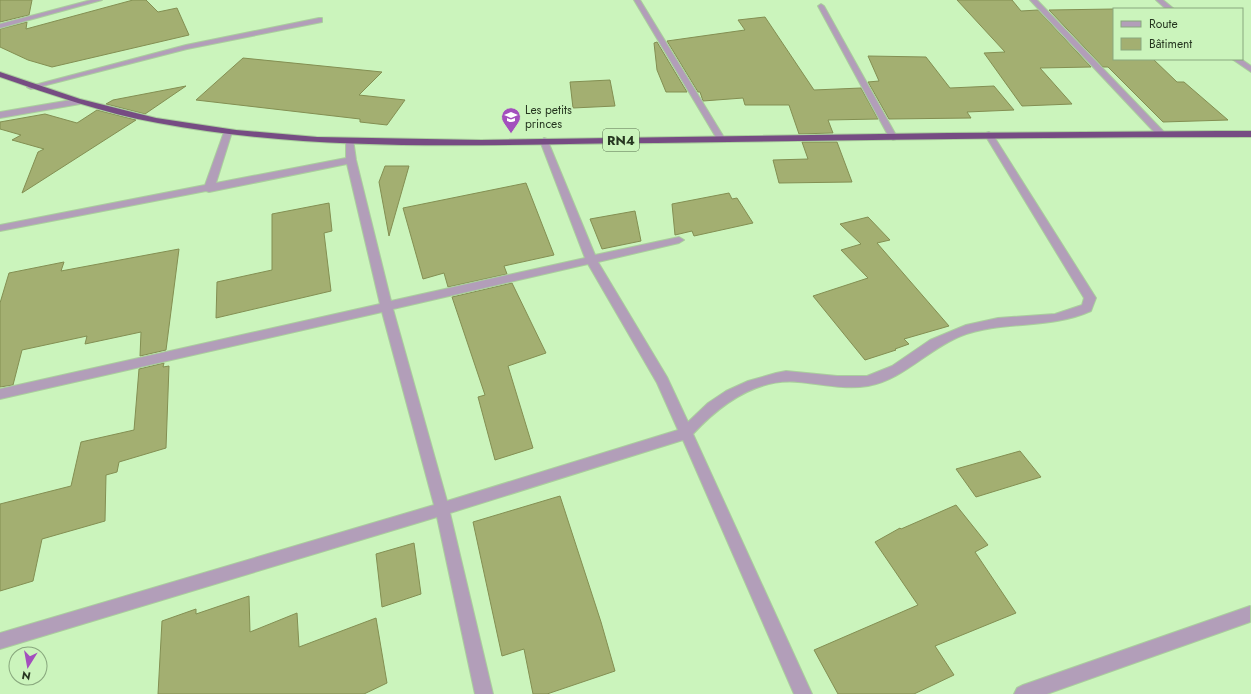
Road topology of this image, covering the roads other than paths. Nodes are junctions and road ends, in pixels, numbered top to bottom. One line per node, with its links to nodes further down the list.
1 (99, 0): 8 (street)
2 (637, 0): 20 (street)
3 (1033, 0): 16 (street)
4 (1159, 0): 6 (street)
5 (821, 6): 19 (street)
6 (1169, 8)
7 (319, 20): 12 (street)
8 (0, 26)
9 (1237, 60): 10 (street)
10 (1251, 70)
11 (0, 74): 12 (highway, RN4)
12 (30, 87): 13 (highway, RN4)
13 (77, 102): 14 (street); 15 (highway, RN4)
14 (0, 115)
15 (228, 132): 22 (highway, RN4); 24 (street)
16 (1161, 134): 17 (highway, RN4); 18 (highway, RN4)
17 (1251, 134)
18 (989, 135): 19 (highway, RN4); 30 (street)
19 (893, 137): 20 (highway, RN4)
20 (721, 139): 21 (highway, RN4)
21 (544, 140): 22 (highway, RN4); 27 (street)
22 (350, 141): 23 (street)
23 (351, 160): 24 (street); 28 (street)
24 (209, 189): 25 (street)
25 (0, 228)
26 (679, 240): 27 (street)
27 (591, 260): 28 (street); 30 (street)
28 (386, 306): 29 (street); 31 (street)
29 (0, 394)
30 (686, 433): 31 (street); 35 (street)
31 (442, 509): 33 (street); 34 (street)
32 (1250, 614): 36 (street)
33 (0, 641)
34 (484, 694)
35 (803, 694)
36 (1023, 694)

